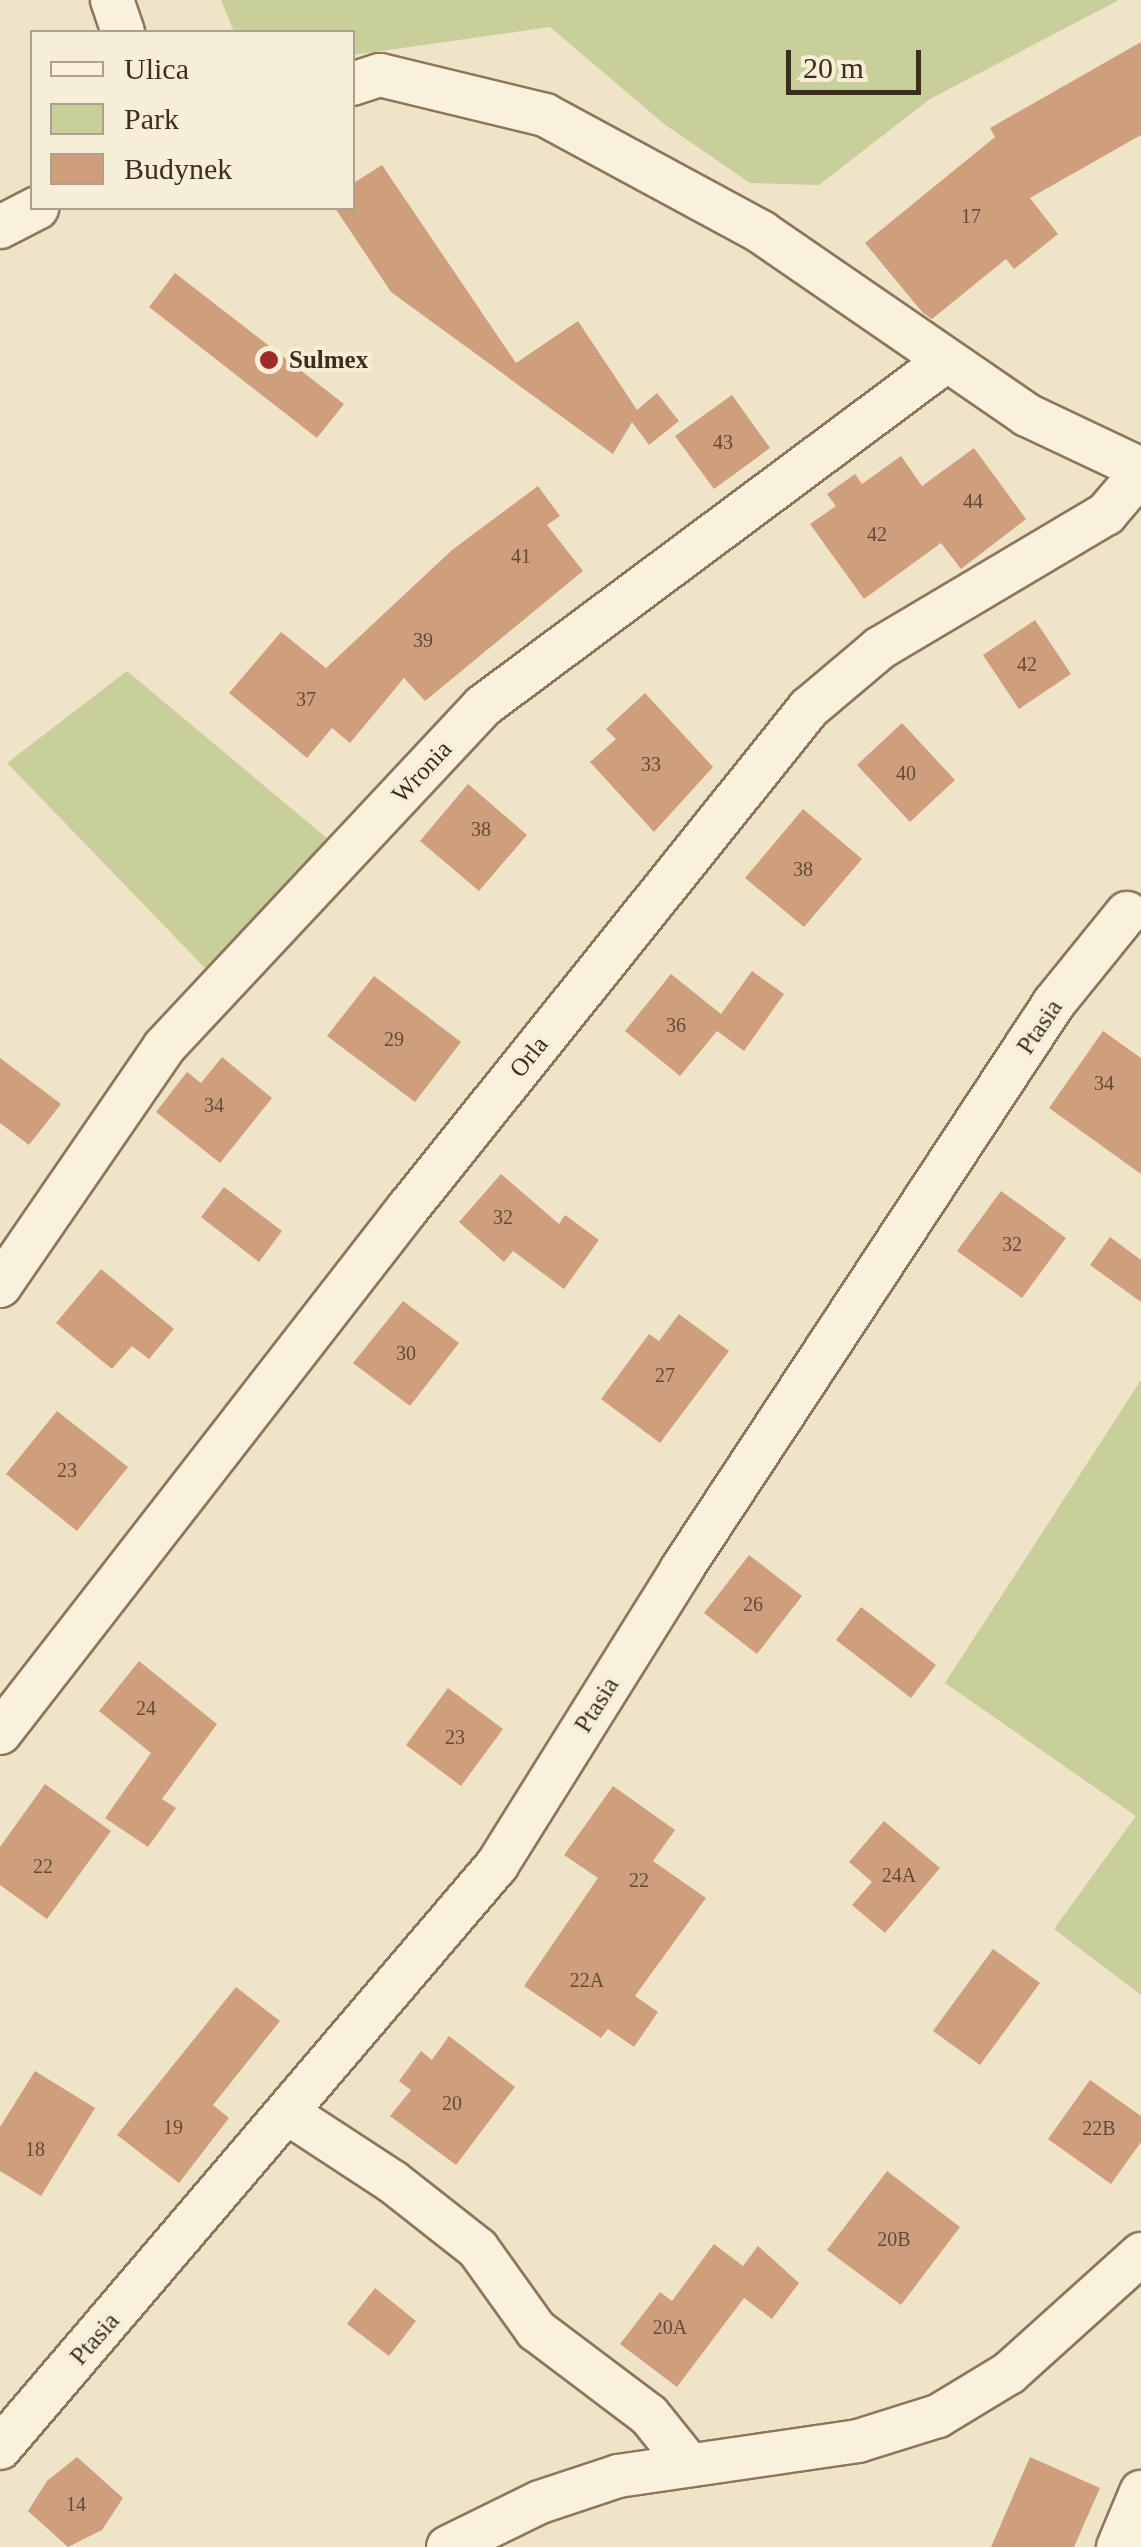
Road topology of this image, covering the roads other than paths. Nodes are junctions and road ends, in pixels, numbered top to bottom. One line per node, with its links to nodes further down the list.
1 (112, 0): 2 (street)
2 (122, 30)
3 (355, 83): 6 (street)
4 (34, 210): 5 (street)
5 (0, 227)
6 (946, 361): 7 (street); 9 (street, Wronia)
7 (1141, 471): 10 (street, Orla)
8 (1127, 913): 11 (street, Ptasia)
9 (0, 1286)
10 (0, 1732)
11 (289, 2114): 13 (street, Ptasia); 14 (street)
12 (1141, 2254): 14 (street)
13 (0, 2448)
14 (686, 2461): 16 (street)
15 (1141, 2492): 17 (street)
16 (448, 2547)
17 (1118, 2547)

